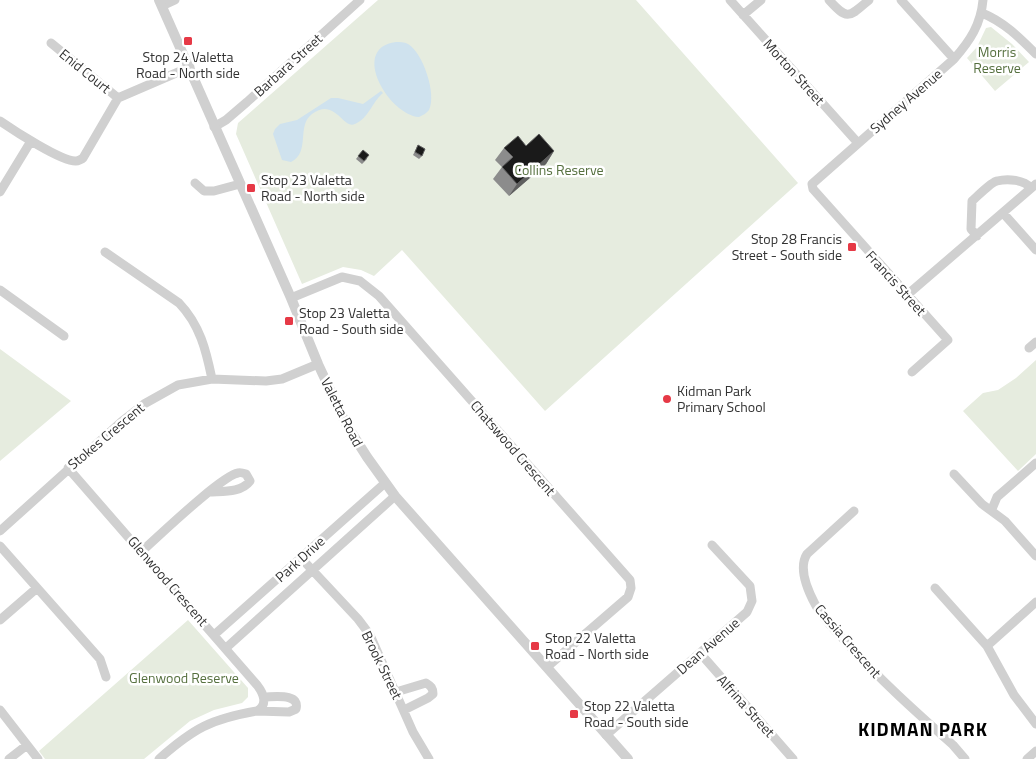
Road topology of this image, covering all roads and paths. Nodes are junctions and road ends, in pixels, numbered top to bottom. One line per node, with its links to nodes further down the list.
1 (175, 0): 9 (street)
2 (360, 0): 18 (street, Barbara Street)
3 (730, 0): 11 (street, Morton Street)
4 (760, 0): 11 (street)
5 (830, 0): 6 (street)
6 (869, 0)
7 (902, 0): 14 (street)
8 (983, 0): 10 (street, Sydney Avenue)
9 (160, 3): 15 (street, Valetta Road)
10 (982, 12): 13 (street); 14 (street, Sydney Avenue)
11 (743, 15): 20 (street, Morton Street)
12 (51, 43): 16 (street, Enid Court)
13 (1036, 54)
14 (954, 59): 20 (street, Sydney Avenue)
15 (190, 67): 16 (street); 18 (street, Valetta Road)
16 (118, 98): 19 (street)
17 (0, 121): 19 (street)
18 (214, 127): 22 (street, Valetta Road)
19 (31, 141): 25 (street)
20 (858, 143): 24 (street, Sydney Avenue)
21 (195, 183): 22 (street)
22 (240, 184): 32 (street, Valetta Road)
23 (1034, 186): 26 (street); 27 (street)
24 (813, 189): 31 (street, Francis Street)
25 (0, 192)
26 (1003, 213): 27 (street); 28 (street)
27 (977, 236): 31 (street)
28 (1036, 250)
29 (105, 252): 36 (street)
30 (0, 290): 33 (street)
31 (908, 295): 35 (street, Francis Street)
32 (291, 298): 34 (street, Valetta Road); 60 (street, Chatswood Crescent)
33 (64, 336)
34 (318, 364): 36 (street, Stokes Crescent); 40 (street, Valetta Road)
35 (912, 372)
36 (212, 379): 38 (street, Stokes Crescent)
37 (1036, 463): 43 (street)
38 (68, 468): 45 (street, Stokes Crescent); 48 (street, Glenwood Crescent)
39 (954, 474): 43 (street)
40 (385, 483): 42 (street, Valetta Road); 50 (street, Park Drive)
41 (210, 492): 48 (street)
42 (395, 496): 51 (street, Park Drive); 60 (street, Valetta Road)
43 (992, 509): 49 (street)
44 (854, 511): 77 (street, Cassia Crescent)
45 (0, 531)
46 (712, 545): 59 (street, Dean Avenue)
47 (0, 546): 52 (street)
48 (142, 551): 56 (street, Glenwood Crescent)
49 (1036, 556)
50 (301, 558): 51 (street, Brook Street); 56 (street, Park Drive)
51 (312, 570): 58 (street, Park Drive); 62 (street, Brook Street)
52 (37, 588): 55 (street); 61 (street)
53 (935, 588): 57 (street)
54 (1036, 602): 57 (street)
55 (0, 620)
56 (214, 635): 58 (street, Glenwood Crescent)
57 (987, 646): 67 (street)
58 (226, 648): 63 (street, Glenwood Crescent)
59 (700, 653): 68 (street, Dean Avenue); 76 (street, Alfrina Street)
60 (547, 667): 68 (street, Valetta Road)
61 (106, 677)
62 (396, 692): 65 (street, Brook Street); 65 (street)
63 (264, 696): 66 (street); 66 (street)
64 (0, 710): 69 (street)
65 (404, 710): 71 (street, Brook Street)
66 (257, 711): 74 (street)
67 (1036, 724)
68 (606, 735): 75 (street, Valetta Road)
69 (27, 746): 72 (street); 73 (street)
70 (1036, 751): 78 (street)
71 (426, 758)
72 (9, 759)
73 (38, 759)
74 (159, 759)
75 (628, 759)
76 (793, 759)
77 (965, 759)
78 (1027, 759)

